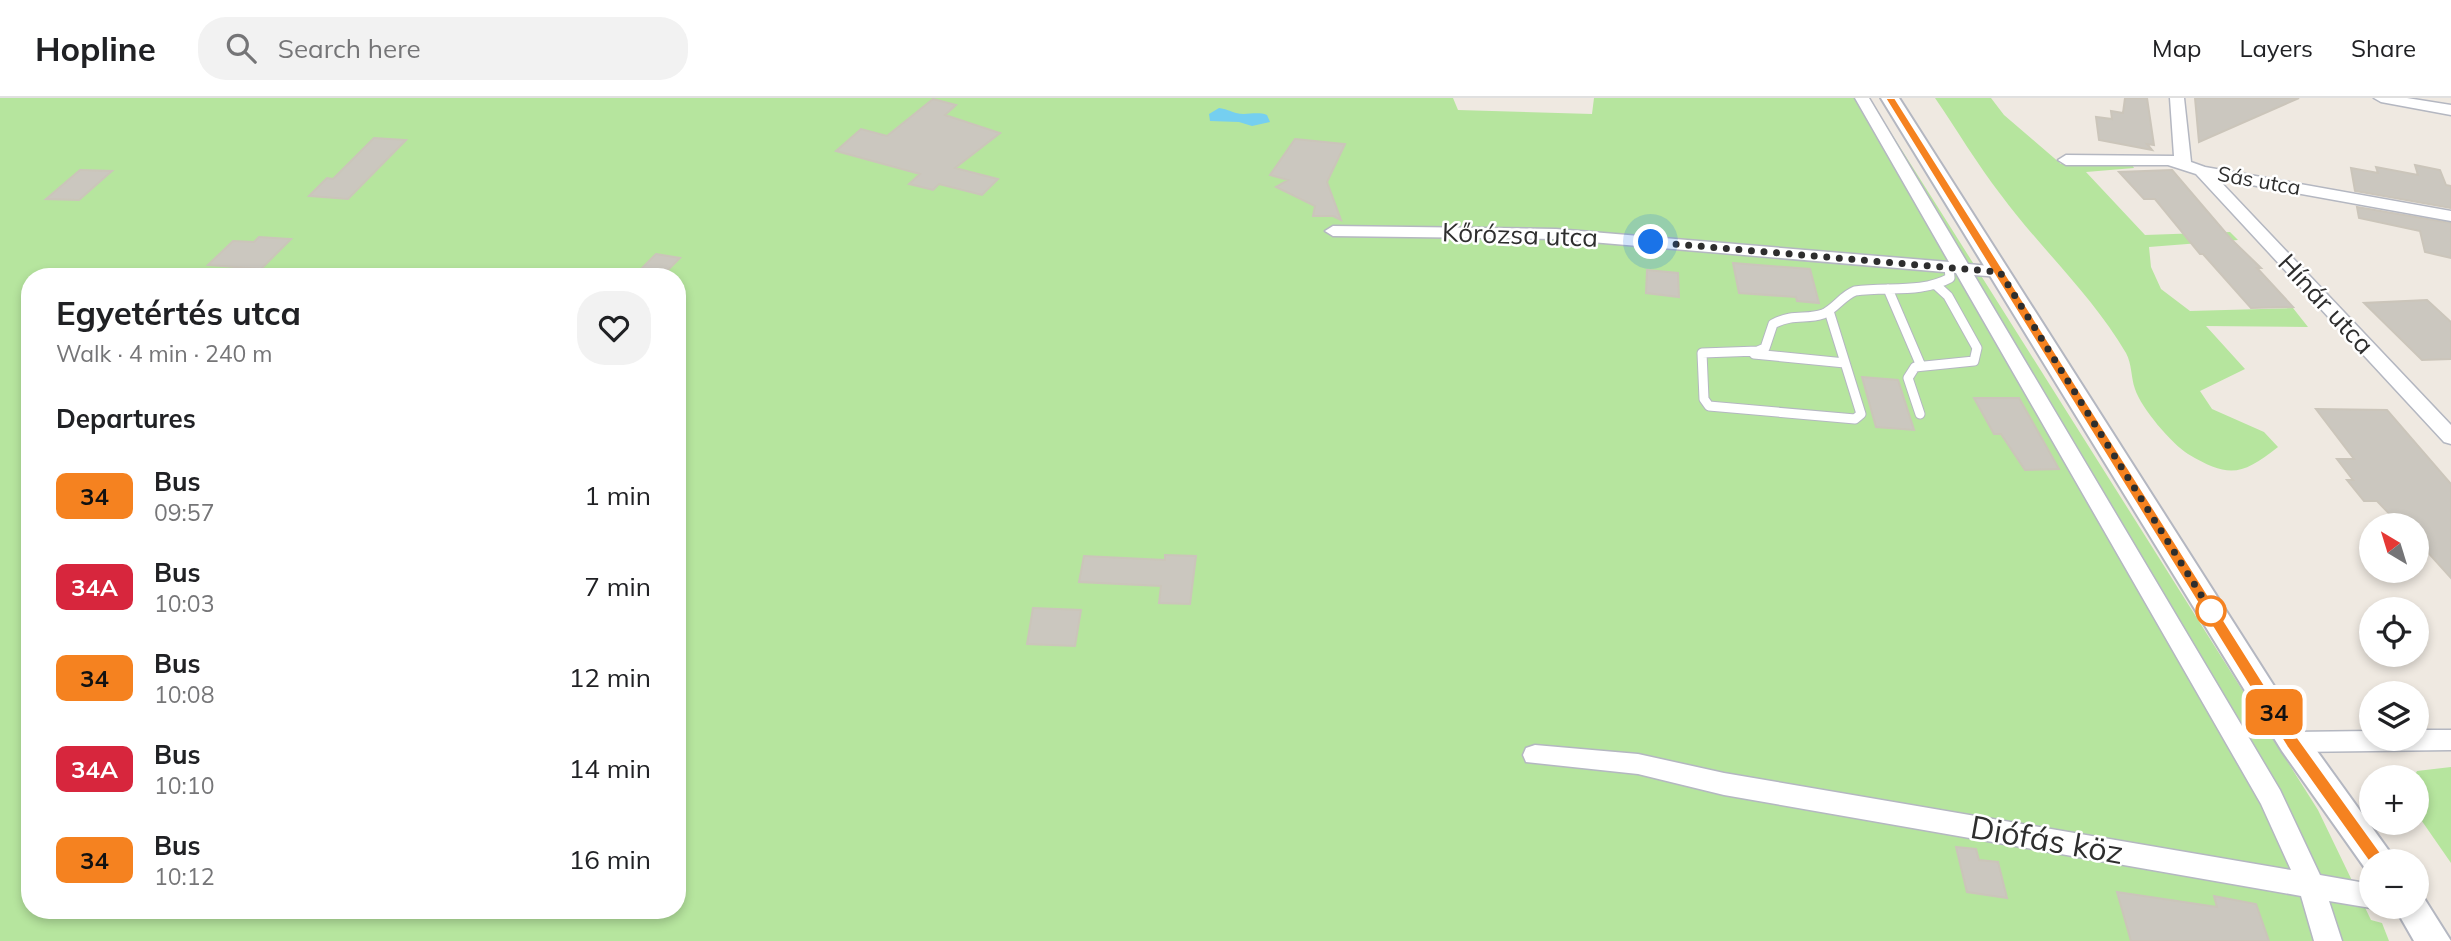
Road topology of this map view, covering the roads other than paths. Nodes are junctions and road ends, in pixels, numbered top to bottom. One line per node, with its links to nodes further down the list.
1 (1862, 98): 11 (street)
2 (1890, 98): 12 (street)
3 (2177, 98): 7 (street)
4 (2381, 98): 5 (street)
5 (2451, 110)
6 (2066, 160): 7 (street, Sás utca)
7 (2183, 164): 8 (street, Sás utca)
8 (2202, 171): 9 (street, Sás utca); 20 (street, Hínár utca)
9 (2451, 216)
10 (1333, 231): 11 (street, Kőrózsa utca)
11 (1955, 267): 12 (street, Kőrózsa utca); 13 (lane); 25 (street)
12 (2000, 272): 22 (street)
13 (1936, 285): 14 (lane); 18 (lane)
14 (1888, 289): 15 (lane); 18 (lane)
15 (1829, 311): 16 (lane); 17 (lane)
16 (1754, 354): 17 (lane); 17 (lane)
17 (1845, 363)
18 (1921, 366): 19 (lane)
19 (1920, 414)
20 (2451, 437)
21 (2451, 740): 22 (street)
22 (2292, 742): 24 (street)
23 (1535, 755): 25 (street, Diófás köz)
24 (2369, 849)
25 (2311, 886): 26 (street, Diófás köz); 28 (street)
26 (2359, 893)
27 (2419, 919): 29 (street)
28 (2328, 941)
29 (2434, 941)

